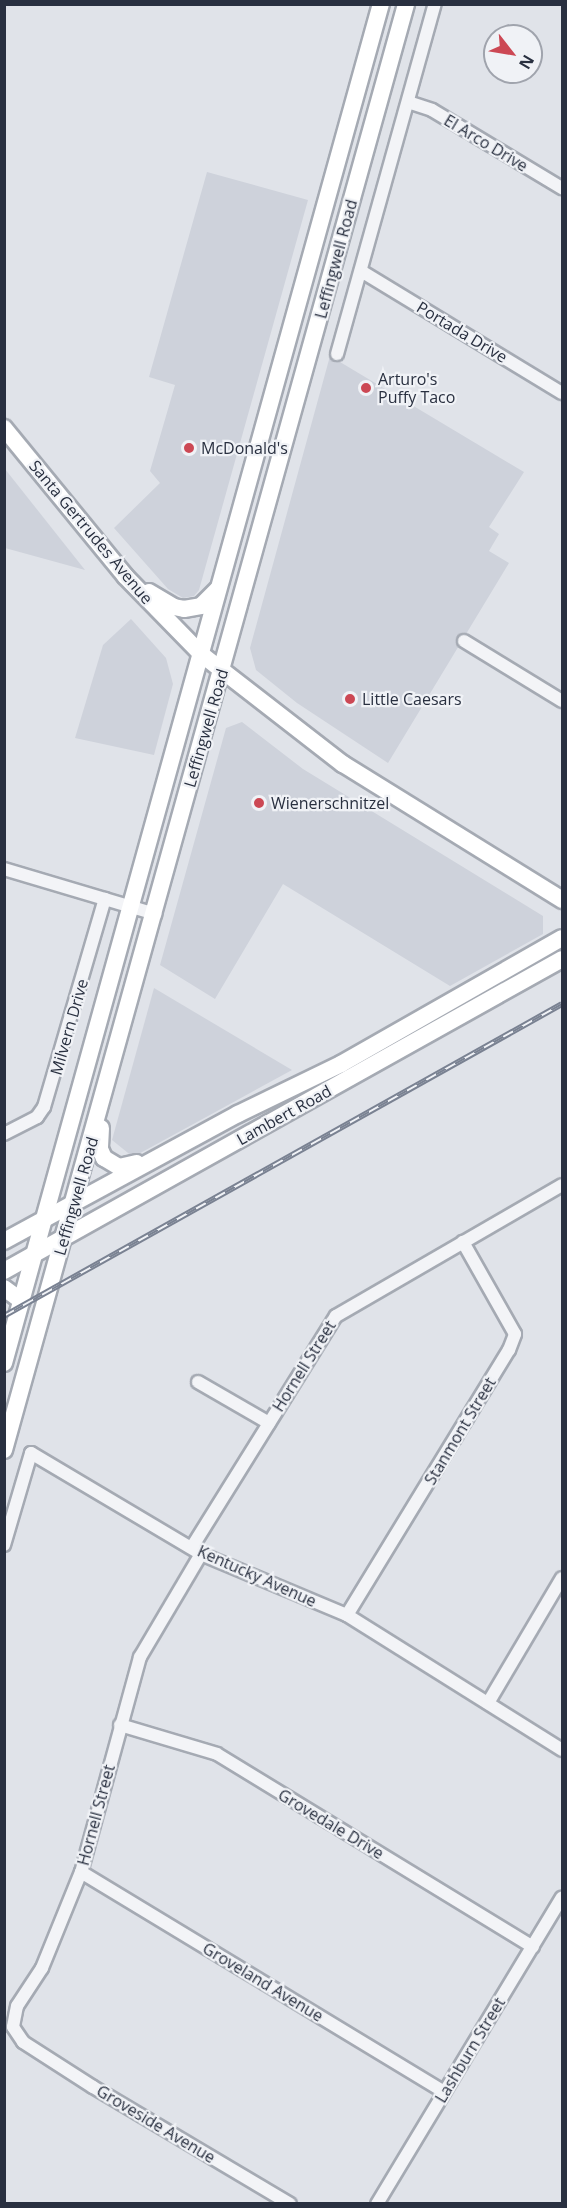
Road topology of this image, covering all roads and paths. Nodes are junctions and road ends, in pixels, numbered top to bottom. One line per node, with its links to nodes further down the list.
1 (381, 4): 11 (main road, Leffingwell Road)
2 (406, 4): 14 (main road, Leffingwell Road)
3 (435, 4): 4 (street, Leffingwell Road)
4 (408, 102): 5 (street, El Arco Drive); 6 (street, Leffingwell Road)
5 (562, 188)
6 (361, 271): 7 (street, Leffingwell Road); 8 (street, Portada Drive)
7 (337, 354)
8 (562, 393)
9 (4, 428): 10 (main road, Santa Gertrudes Avenue)
10 (125, 576): 11 (main road); 13 (main road, Santa Gertrudes Avenue)
11 (222, 579): 13 (main road, Leffingwell Road)
12 (464, 641): 15 (street)
13 (201, 654): 14 (main road, Santa Gertrudes Avenue); 19 (main road, Leffingwell Road)
14 (222, 671): 18 (main road, Santa Gertrudes Avenue); 20 (main road, Leffingwell Road)
15 (562, 701)
16 (4, 869): 17 (street)
17 (105, 898): 19 (street); 24 (street, Milvern Drive)
18 (562, 900)
19 (131, 907): 20 (street); 28 (main road, Leffingwell Road)
20 (154, 914): 23 (main road, Leffingwell Road)
21 (562, 938): 25 (main road, Lambert Road)
22 (562, 959): 29 (main road, Lambert Road)
23 (102, 1103): 25 (main road); 27 (main road, Leffingwell Road)
24 (4, 1134)
25 (184, 1142): 27 (main road, Lambert Road)
26 (562, 1185): 31 (street, Hornell Street)
27 (74, 1203): 28 (main road, Lambert Road); 29 (main road, Leffingwell Road)
28 (45, 1219): 30 (main road, Lambert Road); 32 (main road, Leffingwell Road)
29 (64, 1238): 32 (main road, Lambert Road); 39 (main road, Leffingwell Road)
30 (4, 1241)
31 (463, 1242): 38 (street, Hornell Street); 43 (street, Stanmont Street)
32 (36, 1253): 33 (main road, Lambert Road); 35 (main road, Leffingwell Road)
33 (4, 1271)
34 (4, 1288): 35 (main road)
35 (22, 1301): 36 (main road, Leffingwell Road)
36 (4, 1363)
37 (198, 1382): 38 (street)
38 (269, 1423): 41 (street, Hornell Street)
39 (4, 1450)
40 (4, 1545): 41 (street, Kentucky Avenue)
41 (197, 1551): 43 (street, Kentucky Avenue); 45 (street, Hornell Street)
42 (562, 1578): 44 (street)
43 (347, 1615): 44 (street, Kentucky Avenue)
44 (488, 1703): 46 (street, Kentucky Avenue)
45 (120, 1725): 47 (street, Hornell Street); 49 (street, Grovedale Drive)
46 (562, 1749)
47 (81, 1872): 50 (street, Hornell Street); 51 (street, Groveland Avenue)
48 (562, 1897): 49 (street, Lashburn Street)
49 (533, 1947): 51 (street, Lashburn Street)
50 (23, 2042): 52 (street, Groveside Avenue)
51 (444, 2092): 53 (street, Lashburn Street)
52 (290, 2204)
53 (377, 2204)

